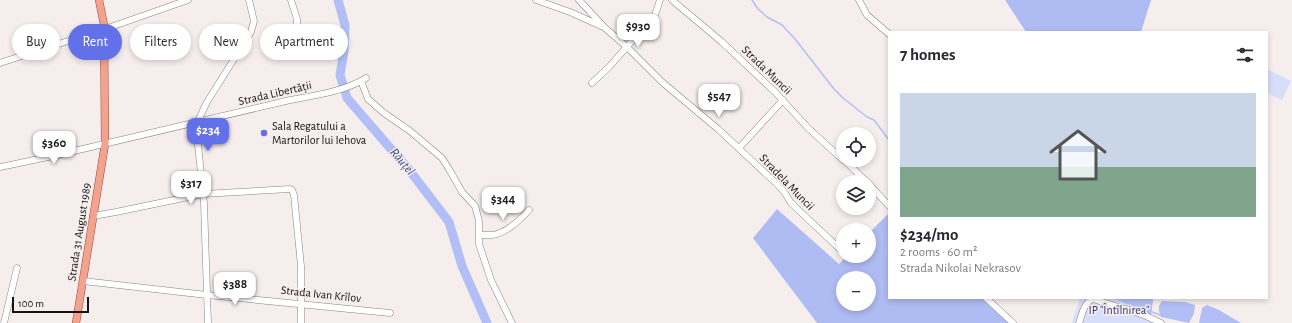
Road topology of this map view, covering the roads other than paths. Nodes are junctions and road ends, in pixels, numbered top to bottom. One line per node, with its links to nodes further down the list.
1 (99, 0): 10 (main road, Strada 31 August 1989)
2 (188, 0): 11 (street)
3 (249, 0): 21 (street)
4 (290, 0): 12 (street)
5 (536, 0): 13 (street)
6 (579, 0): 13 (street, Stradela Muncii)
7 (660, 0): 16 (street)
8 (672, 0): 20 (street, Strada Muncii)
9 (859, 0): 14 (street)
10 (103, 24)
11 (113, 24)
12 (297, 24)
13 (605, 28): 16 (street, Stradela Muncii)
14 (888, 33)
15 (68, 39): 18 (street)
16 (627, 47): 19 (street); 23 (street, Stradela Muncii)
17 (104, 60): 22 (main road, Strada 31 August 1989)
18 (0, 63)
19 (592, 82)
20 (783, 100): 23 (street); 24 (street, Strada Muncii)
21 (197, 122): 22 (street, Strada Libertății); 29 (street); 33 (street, Strada Libertății)
22 (104, 144): 25 (street, Strada Libertății); 32 (main road, Strada 31 August 1989)
23 (739, 148): 34 (street, Stradela Muncii)
24 (836, 154)
25 (0, 167)
26 (851, 167): 27 (street, Strada Muncii)
27 (859, 175)
28 (876, 192): 30 (street)
29 (203, 194): 32 (street); 37 (street); 39 (street)
30 (888, 205)
31 (529, 210): 33 (street)
32 (93, 216): 36 (main road, Strada 31 August 1989)
33 (480, 235): 45 (street)
34 (836, 245)
35 (17, 268): 41 (street)
36 (83, 281): 37 (street, Strada Ivan Krîlov); 42 (main road, Strada 31 August 1989)
37 (207, 295): 39 (street, Strada Ivan Krîlov); 43 (street)
38 (987, 299): 46 (street)
39 (302, 304): 40 (street, Strada Ivan Krîlov); 44 (street)
40 (390, 313)
41 (4, 323)
42 (76, 323)
43 (208, 323)
44 (301, 323)
45 (512, 323)
46 (1014, 323)
47 (1079, 323): 48 (street)
48 (1161, 323)

